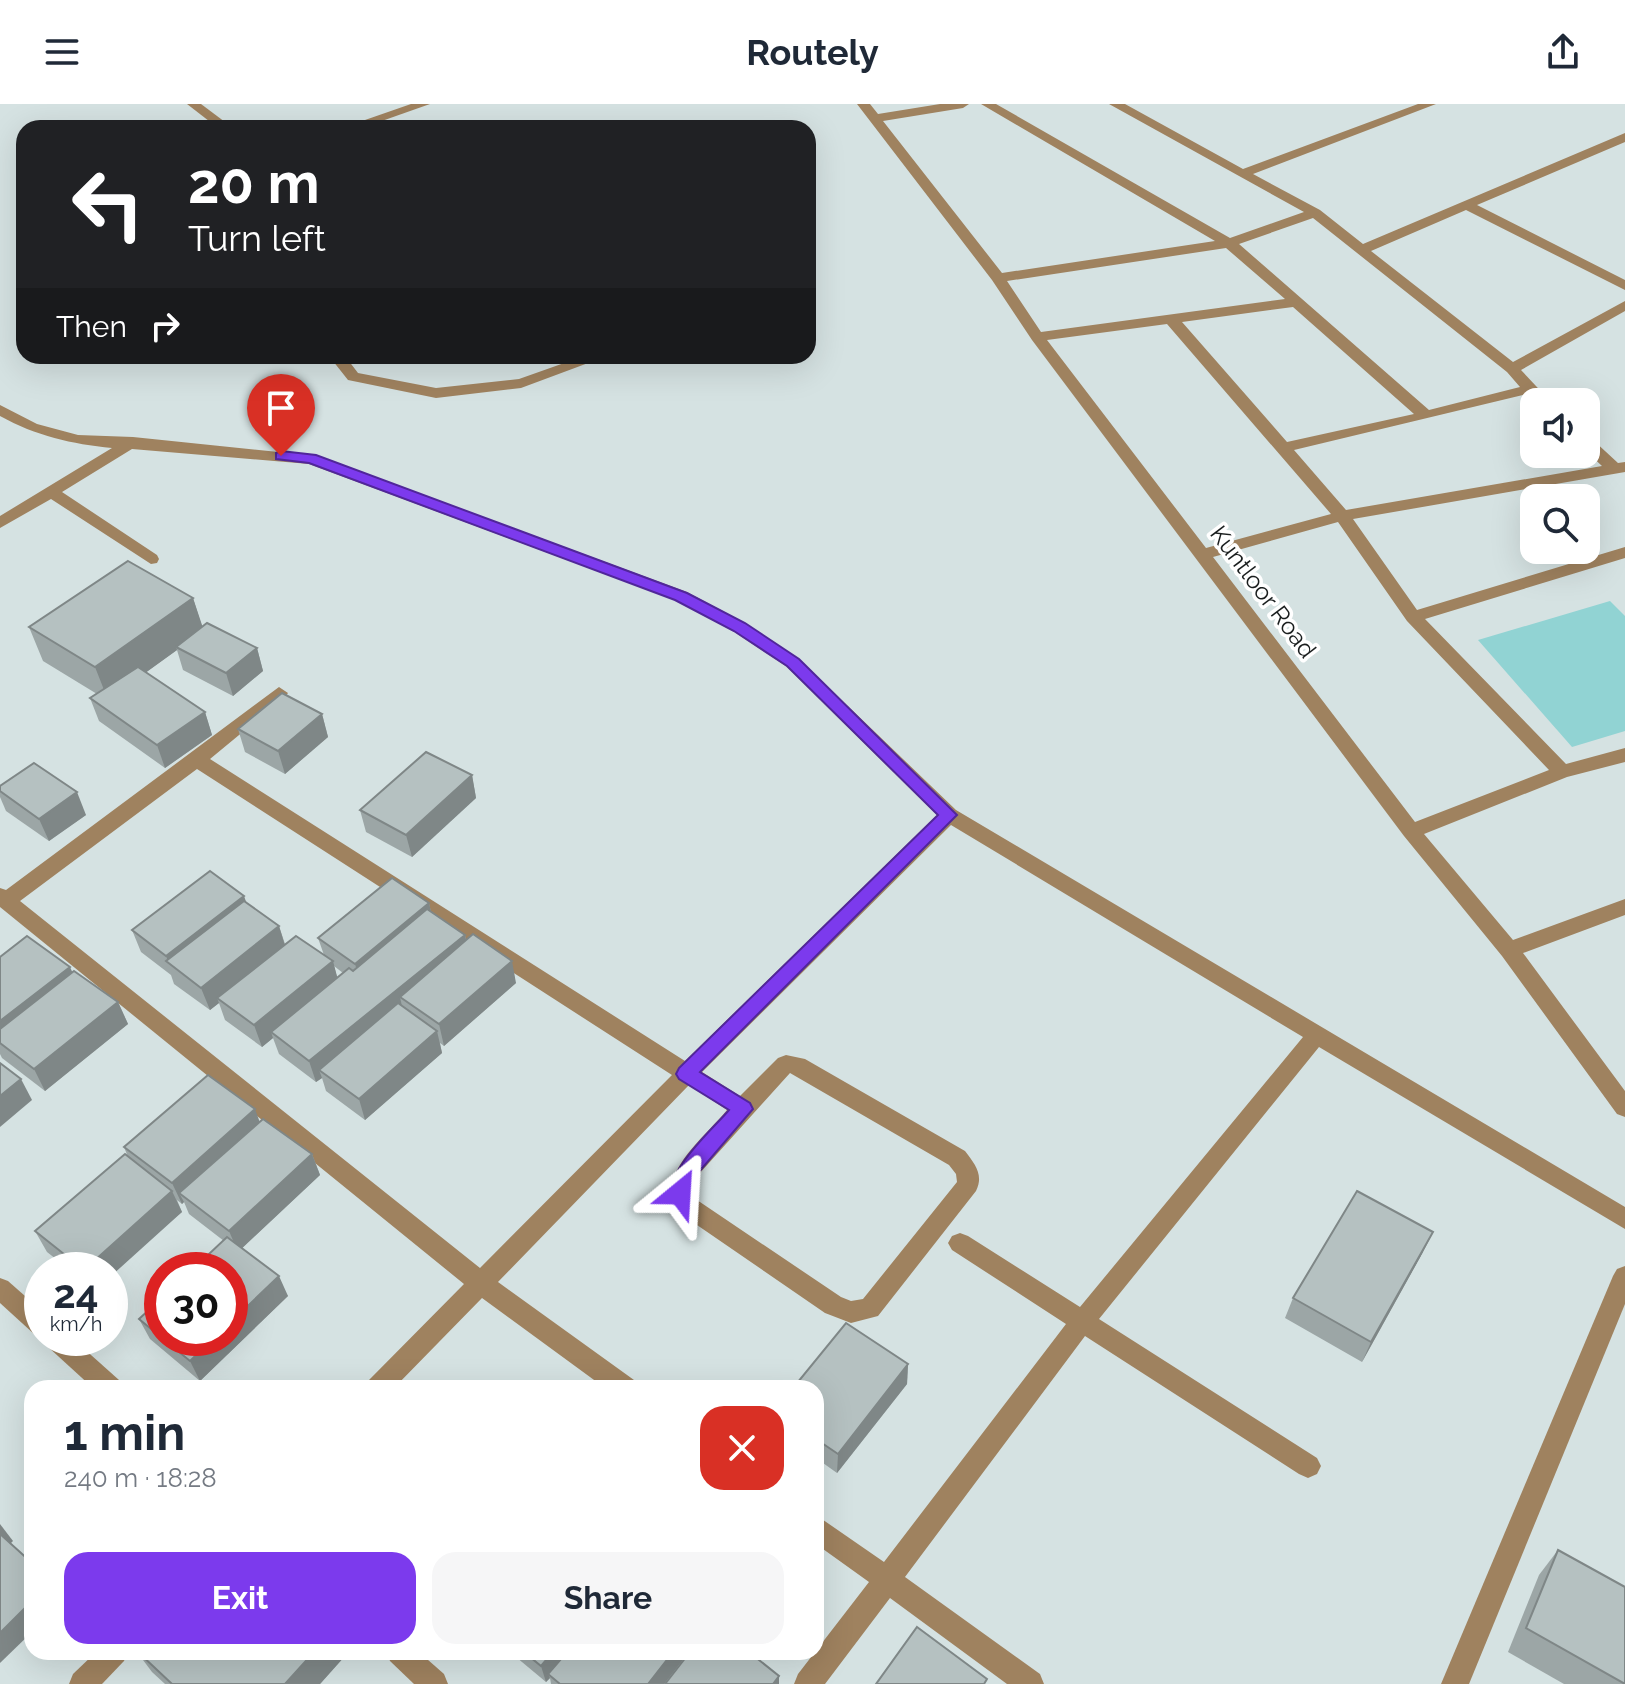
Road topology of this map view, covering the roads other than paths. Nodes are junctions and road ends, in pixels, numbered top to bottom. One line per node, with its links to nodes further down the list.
1 (193, 104): 9 (street)
2 (424, 104): 10 (street)
3 (863, 104): 8 (street, Kuntloor Road)
4 (963, 104): 8 (street)
5 (987, 104): 15 (street)
6 (1115, 104): 12 (street)
7 (1430, 104): 12 (street)
8 (873, 119): 17 (street, Kuntloor Road)
9 (215, 120)
10 (374, 120)
11 (1625, 137): 13 (street)
12 (1241, 174): 14 (street)
13 (1466, 205): 16 (street); 18 (street)
14 (1315, 213): 15 (street); 16 (street)
15 (1229, 243): 17 (street); 19 (street)
16 (1361, 250): 25 (street)
17 (998, 278): 22 (street, Kuntloor Road)
18 (1625, 286)
19 (1298, 302): 21 (street); 29 (street)
20 (1625, 305): 25 (street)
21 (1172, 320): 22 (street); 31 (street)
22 (1037, 337): 38 (street, Kuntloor Road)
23 (343, 364): 24 (street)
24 (576, 364)
25 (1512, 369): 26 (street)
26 (1529, 388)
27 (1520, 392): 29 (street)
28 (0, 410): 30 (street)
29 (1426, 416): 31 (street)
30 (133, 442): 34 (street); 45 (street)
31 (1283, 448): 35 (street)
32 (1600, 453): 33 (street)
33 (1619, 467): 35 (street)
34 (51, 492): 36 (street); 39 (street)
35 (1342, 516): 38 (street); 40 (street)
36 (0, 523)
37 (1625, 552): 40 (street)
38 (1202, 555): 46 (street, Kuntloor Road)
39 (151, 559)
40 (1413, 617): 44 (street)
41 (279, 693): 43 (street)
42 (1625, 755): 44 (street)
43 (197, 760): 47 (street); 51 (street)
44 (1562, 772): 46 (street)
45 (949, 815): 50 (street); 51 (street)
46 (1411, 831): 49 (street, Kuntloor Road)
47 (3, 898): 57 (street)
48 (1625, 907): 49 (street)
49 (1509, 950): 52 (street, Kuntloor Road)
50 (1316, 1036): 54 (street); 60 (street)
51 (686, 1074): 53 (street); 57 (street)
52 (1625, 1108)
53 (743, 1109): 53 (street)
54 (1625, 1219)
55 (960, 1243): 60 (street)
56 (1625, 1276): 74 (street)
57 (482, 1284): 63 (street); 64 (street)
58 (0, 1288): 59 (street)
59 (24, 1310)
60 (1081, 1323): 65 (street); 67 (street)
61 (75, 1356): 62 (street)
62 (101, 1380)
63 (386, 1380)
64 (614, 1380)
65 (1308, 1466)
66 (824, 1534): 67 (street)
67 (888, 1580): 72 (street); 73 (street)
68 (107, 1660): 70 (street)
69 (408, 1660): 71 (street)
70 (83, 1684)
71 (434, 1684)
72 (808, 1684)
73 (1030, 1684)
74 (1455, 1684)

